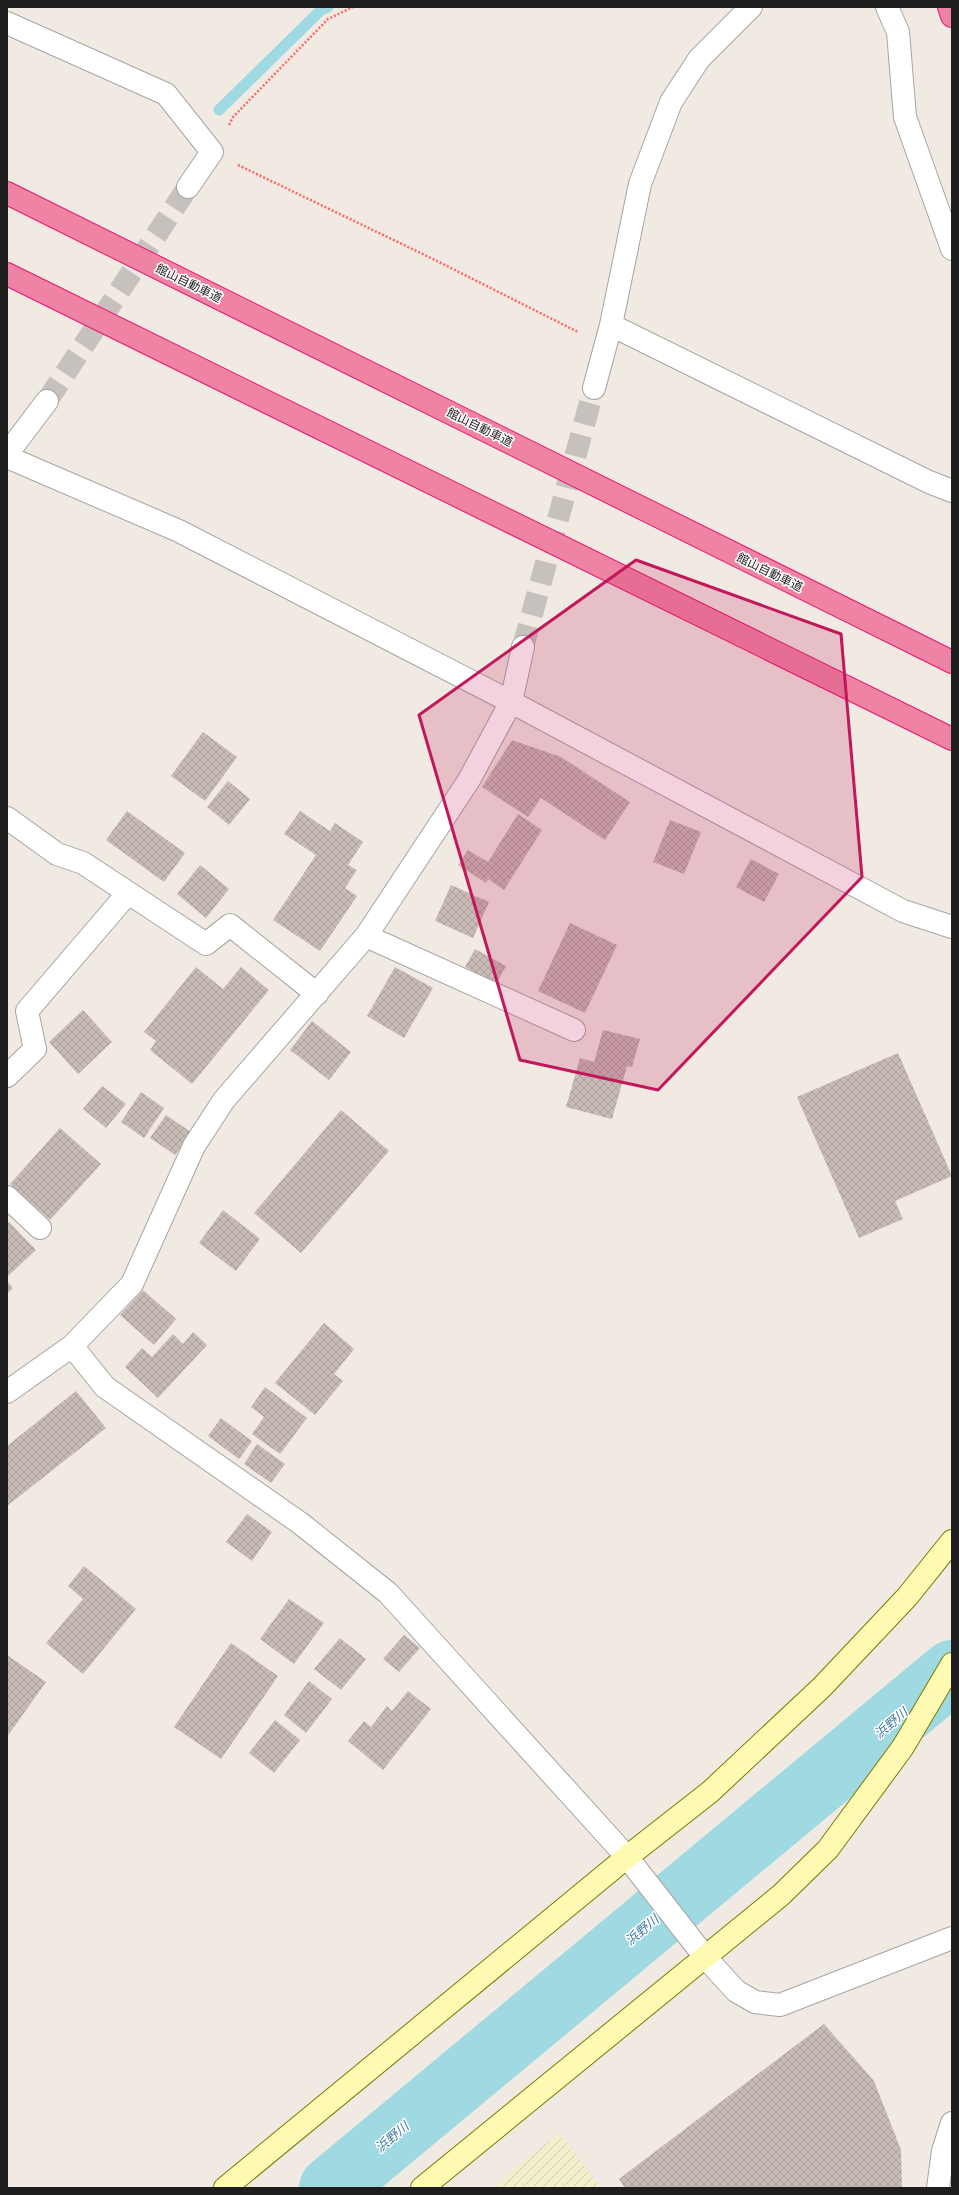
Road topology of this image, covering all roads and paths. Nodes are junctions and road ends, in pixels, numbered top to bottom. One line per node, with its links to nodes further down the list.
1 (353, 7): 7 (path)
2 (751, 7): 12 (street)
3 (887, 7): 10 (street)
4 (949, 7): 5 (highway)
5 (952, 16)
6 (7, 23): 7 (street)
7 (212, 152): 8 (street); 13 (path)
8 (188, 187)
9 (7, 193): 20 (highway, 館山自動車道)
10 (952, 249)
11 (7, 274): 22 (highway)
12 (611, 325): 13 (street); 18 (street)
13 (605, 346): 14 (street)
14 (594, 388)
15 (47, 401): 16 (street)
16 (7, 454)
17 (7, 457): 21 (street)
18 (952, 491)
19 (523, 646): 21 (street)
20 (952, 662)
21 (511, 702): 25 (street); 26 (street)
22 (952, 739)
23 (7, 818): 24 (street)
24 (128, 893): 27 (street); 29 (street)
25 (952, 927)
26 (366, 936): 27 (street); 28 (street)
27 (316, 994): 32 (street)
28 (574, 1030)
29 (7, 1076)
30 (7, 1197): 31 (street)
31 (40, 1228)
32 (72, 1346): 33 (street); 36 (street)
33 (11, 1382)
34 (952, 1541): 36 (street)
35 (952, 1664): 38 (street)
36 (627, 1857): 38 (street); 40 (street)
37 (952, 1938): 38 (street)
38 (705, 1957): 41 (street)
39 (952, 2123): 42 (street)
40 (225, 2188)
41 (422, 2188)
42 (938, 2188)

